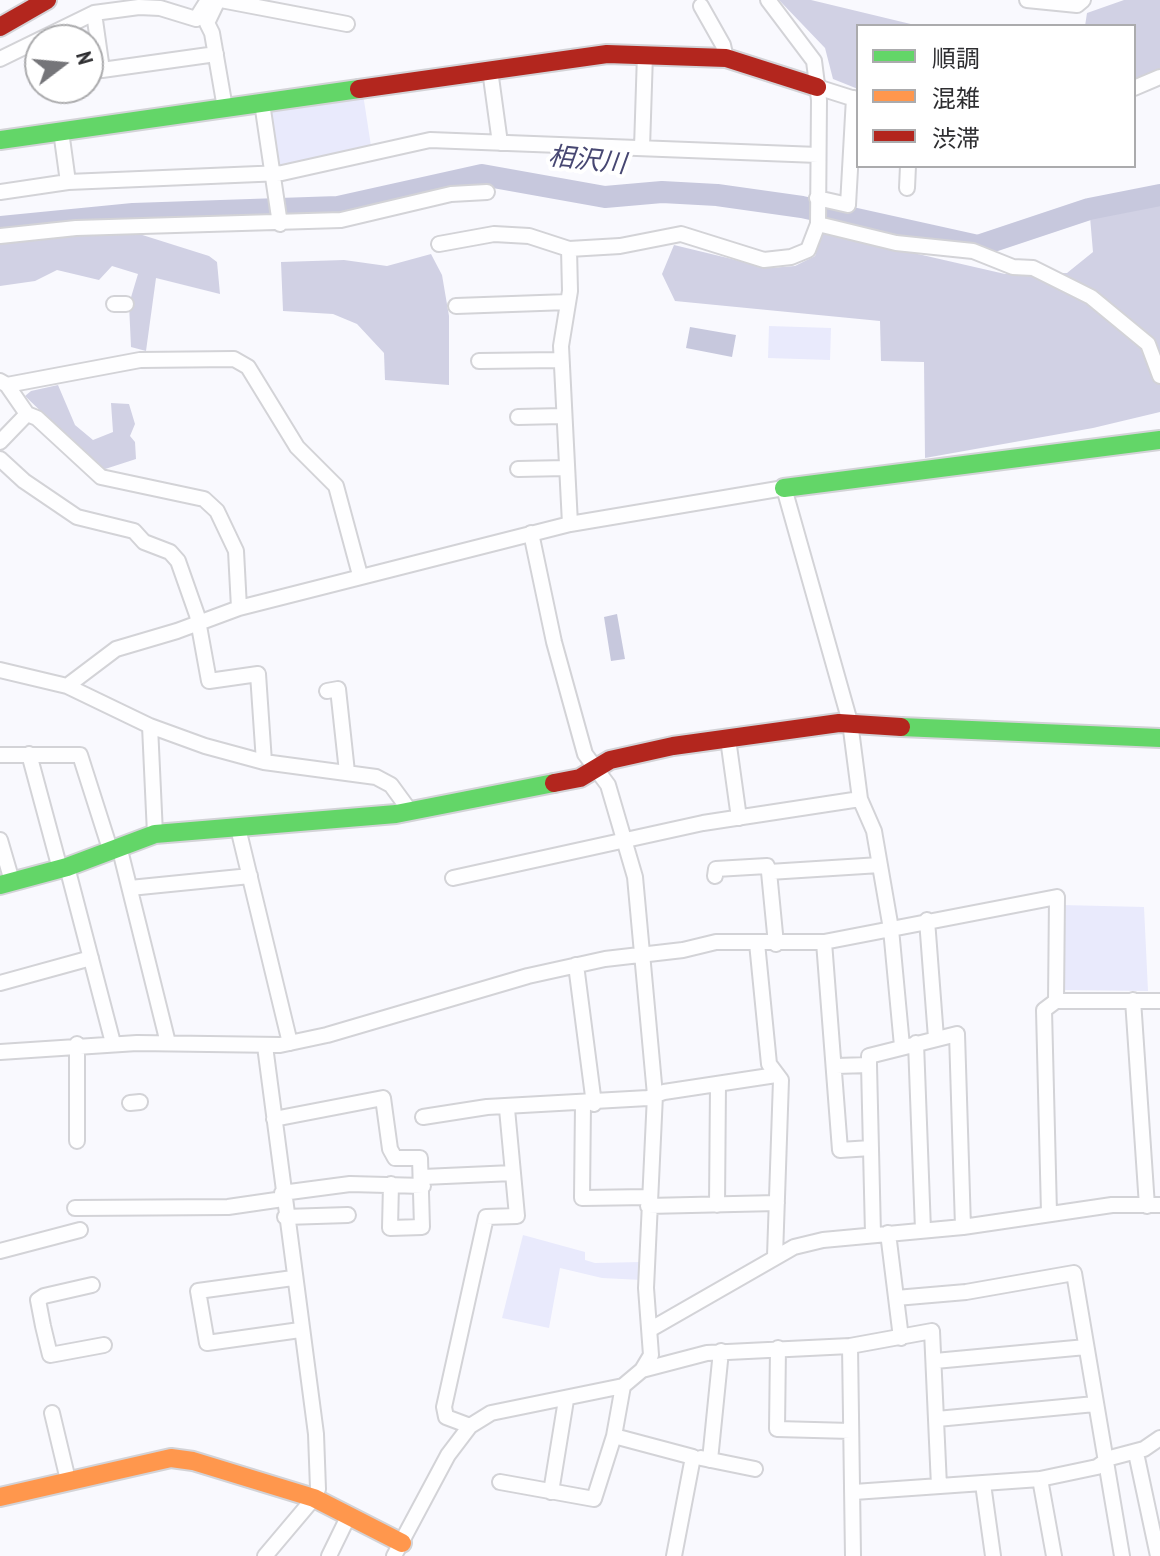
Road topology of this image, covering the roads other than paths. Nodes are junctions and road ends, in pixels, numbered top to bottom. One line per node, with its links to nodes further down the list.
1 (47, 0): 10 (street)
2 (208, 0): 8 (street)
3 (220, 0): 9 (street); 11 (street)
4 (768, 0): 17 (street)
5 (1027, 0): 6 (street)
6 (1083, 0)
7 (701, 6): 13 (street)
8 (94, 13): 11 (street); 14 (street)
9 (347, 24)
10 (0, 27)
11 (216, 54): 21 (street)
12 (645, 54): 13 (street); 15 (street); 25 (street)
13 (726, 58): 17 (street)
14 (0, 59)
15 (490, 70): 20 (street); 24 (street)
16 (1160, 77): 18 (street)
17 (817, 87): 19 (street); 26 (street)
18 (1136, 87)
19 (856, 99): 33 (street)
20 (262, 103): 21 (street); 28 (street)
21 (225, 108): 22 (street)
22 (61, 131): 23 (street); 29 (street)
23 (0, 140)
24 (500, 143): 25 (street); 28 (street)
25 (642, 148): 26 (street)
26 (818, 155): 33 (street)
27 (908, 168): 30 (street)
28 (273, 173): 29 (street); 34 (street)
29 (68, 182): 31 (street)
30 (907, 188)
31 (0, 192)
32 (487, 192): 34 (street)
33 (817, 211): 37 (street); 42 (street)
34 (280, 221): 35 (street)
35 (0, 236)
36 (439, 244): 37 (street)
37 (569, 249): 38 (street)
38 (568, 302): 39 (street); 40 (street)
39 (456, 306)
40 (561, 360): 41 (street); 45 (street)
41 (479, 361)
42 (1160, 376)
43 (3, 383): 44 (street); 55 (street)
44 (27, 414): 48 (street); 56 (street)
45 (563, 416): 46 (street); 50 (street)
46 (518, 417)
47 (1160, 440): 52 (street)
48 (0, 442)
49 (0, 459): 57 (street)
50 (566, 468): 51 (street); 53 (street)
51 (518, 469)
52 (784, 488): 53 (street); 61 (street)
53 (570, 524): 54 (street)
54 (531, 533): 55 (street); 68 (street)
55 (360, 575): 56 (street)
56 (239, 608): 57 (street)
57 (198, 623): 59 (street); 67 (street)
58 (0, 670): 59 (street)
59 (67, 686): 62 (street)
60 (327, 691): 69 (street)
61 (850, 722): 63 (street); 64 (street); 70 (street)
62 (150, 726): 67 (street); 74 (street)
63 (1160, 738)
64 (728, 739): 68 (street); 72 (street)
65 (29, 754): 66 (street); 77 (street); 79 (street)
66 (0, 755)
67 (264, 762): 69 (street)
68 (597, 768): 71 (street); 76 (street)
69 (347, 772): 71 (street)
70 (860, 799): 72 (street); 78 (street)
71 (410, 811): 73 (street)
72 (739, 818): 76 (street)
73 (238, 828): 74 (street); 81 (street)
74 (155, 834): 77 (street)
75 (0, 840): 84 (street)
76 (624, 840): 83 (street); 91 (street)
77 (114, 848): 79 (street); 85 (street)
78 (880, 865): 80 (street); 87 (street)
79 (63, 868): 84 (street); 92 (street)
80 (769, 872): 82 (street); 90 (street)
81 (250, 876): 85 (street); 101 (street)
82 (715, 876)
83 (453, 878)
84 (6, 883)
85 (130, 888): 100 (street)
86 (927, 920): 87 (street); 96 (street); 98 (street)
87 (891, 929): 88 (street); 103 (street)
88 (824, 942): 90 (street); 107 (street)
89 (757, 943): 90 (street); 91 (street); 108 (street)
90 (776, 944)
91 (642, 954): 93 (street); 110 (street)
92 (91, 958): 94 (street); 99 (street)
93 (576, 965): 101 (street); 111 (street)
94 (0, 983)
95 (1133, 1000): 96 (street); 97 (street); 124 (street)
96 (1056, 1001): 126 (street)
97 (1160, 1001)
98 (936, 1038): 103 (street); 129 (street)
99 (113, 1043): 100 (street); 102 (street)
100 (168, 1043): 104 (street)
101 (290, 1043): 104 (street)
102 (77, 1044): 105 (street); 115 (street)
103 (909, 1044): 106 (street); 131 (street)
104 (265, 1046): 114 (street)
105 (0, 1052)
106 (869, 1065): 107 (street); 116 (street)
107 (836, 1066): 116 (street)
108 (776, 1075): 109 (street); 122 (street)
109 (718, 1085): 110 (street); 123 (street)
110 (655, 1095): 111 (street); 121 (street)
111 (589, 1104): 112 (street); 121 (street)
112 (507, 1109): 113 (street); 117 (street)
113 (423, 1117)
114 (274, 1119): 118 (street); 120 (street)
115 (77, 1141)
116 (871, 1148): 132 (street)
117 (513, 1173): 118 (street); 153 (street)
118 (423, 1181): 119 (street); 119 (street)
119 (391, 1184): 120 (street)
120 (283, 1196): 125 (street); 128 (street)
121 (648, 1202): 123 (street); 138 (street)
122 (777, 1203): 123 (street); 134 (street)
123 (717, 1205)
124 (1154, 1206): 126 (street)
125 (75, 1208)
126 (1049, 1213): 129 (street)
127 (348, 1215): 128 (street)
128 (285, 1217): 135 (street)
129 (963, 1227): 131 (street)
130 (80, 1230): 133 (street)
131 (923, 1230): 132 (street)
132 (881, 1233): 134 (street); 137 (street)
133 (0, 1251)
134 (775, 1256): 138 (street)
135 (293, 1278): 139 (street); 139 (street)
136 (92, 1285): 141 (street)
137 (896, 1298): 140 (street); 143 (street)
138 (651, 1329): 147 (street)
139 (300, 1330): 170 (street)
140 (901, 1338): 142 (street); 146 (street)
141 (104, 1345)
142 (850, 1346): 144 (street); 154 (street)
143 (1086, 1347): 146 (street); 150 (street)
144 (778, 1348): 145 (street); 154 (street)
145 (721, 1351): 147 (street); 159 (street)
146 (935, 1361): 152 (street)
147 (642, 1370): 148 (street)
148 (623, 1386): 149 (street); 155 (street)
149 (566, 1400): 153 (street); 167 (street)
150 (1095, 1404): 152 (street); 160 (street)
151 (52, 1413): 163 (street)
152 (937, 1419): 166 (street)
153 (470, 1426): 172 (street)
154 (851, 1431): 168 (street)
155 (614, 1436): 158 (street); 167 (street)
156 (1160, 1438): 157 (street)
157 (1136, 1453): 160 (street); 180 (street)
158 (693, 1457): 159 (street); 175 (street)
159 (710, 1460): 161 (street)
160 (1104, 1462): 162 (street); 179 (street)
161 (755, 1469)
162 (1040, 1479): 165 (street); 178 (street)
163 (68, 1480): 169 (street); 170 (street)
164 (500, 1482): 167 (street)
165 (983, 1484): 166 (street); 177 (street)
166 (939, 1486): 168 (street)
167 (551, 1492)
168 (854, 1492): 176 (street)
169 (0, 1497)
170 (314, 1498): 171 (street); 173 (street)
171 (349, 1515): 172 (street); 174 (street)
172 (400, 1551)
173 (265, 1556)
174 (329, 1556)
175 (674, 1556)
176 (853, 1556)
177 (993, 1556)
178 (1054, 1556)
179 (1122, 1556)
180 (1158, 1556)

